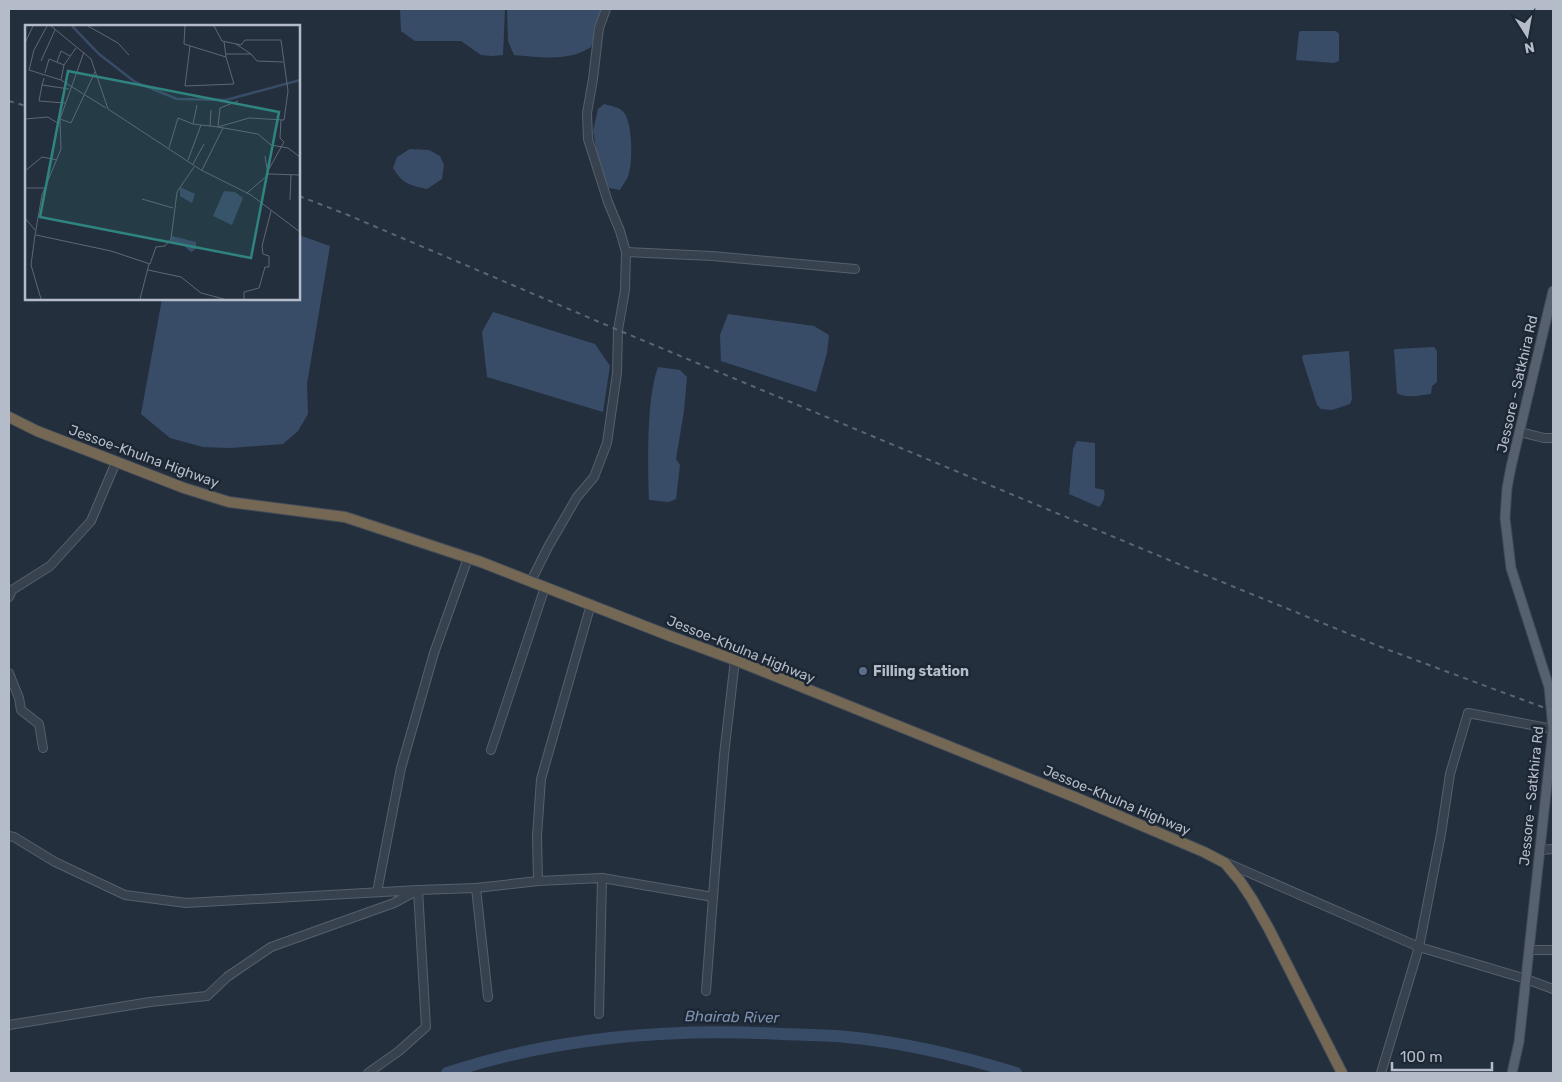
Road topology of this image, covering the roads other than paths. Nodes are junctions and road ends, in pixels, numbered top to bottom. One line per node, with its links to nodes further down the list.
1 (606, 9): 2 (street)
2 (626, 252): 3 (street); 10 (street)
3 (855, 269)
4 (1553, 291): 6 (main road, Jessore - Satkhira Rd)
5 (9, 417): 8 (highway, Jessoe-Khulna Highway)
6 (1520, 432): 7 (street); 16 (main road, Jessore - Satkhira Rd)
7 (1553, 438)
8 (116, 462): 9 (highway, Jessoe-Khulna Highway); 12 (street)
9 (468, 558): 10 (highway, Jessoe-Khulna Highway); 28 (street)
10 (531, 582): 11 (highway, Jessoe-Khulna Highway)
11 (545, 587): 13 (highway, Jessoe-Khulna Highway); 19 (street)
12 (9, 597)
13 (591, 604): 14 (highway, Jessoe-Khulna Highway); 25 (street)
14 (735, 660): 23 (highway, Jessoe-Khulna Highway); 29 (street)
15 (9, 673): 18 (street)
16 (1551, 692): 17 (main road, Jessore - Satkhira Rd)
17 (1553, 729): 22 (main road, Jessore - Satkhira Rd); 30 (street)
18 (43, 748)
19 (491, 750)
20 (9, 836): 28 (street)
21 (1553, 849): 22 (street)
22 (1540, 850): 31 (main road, Jessore - Satkhira Rd)
23 (1225, 862): 30 (street); 40 (highway, Jessoe-Khulna Highway)
24 (602, 878): 25 (street); 29 (street); 37 (street)
25 (538, 881): 26 (street)
26 (476, 888): 27 (street); 36 (street)
27 (418, 890): 28 (street); 38 (street); 39 (street)
28 (377, 892)
29 (713, 897): 35 (street)
30 (1419, 947): 33 (street); 41 (street)
31 (1529, 950): 32 (street); 33 (main road, Jessore - Satkhira Rd)
32 (1553, 950)
33 (1526, 979): 34 (street); 42 (main road, Jessore - Satkhira Rd)
34 (1553, 989)
35 (706, 991)
36 (488, 997)
37 (599, 1014)
38 (9, 1025)
39 (368, 1073)
40 (1342, 1073)
41 (1381, 1073)
42 (1512, 1073)

